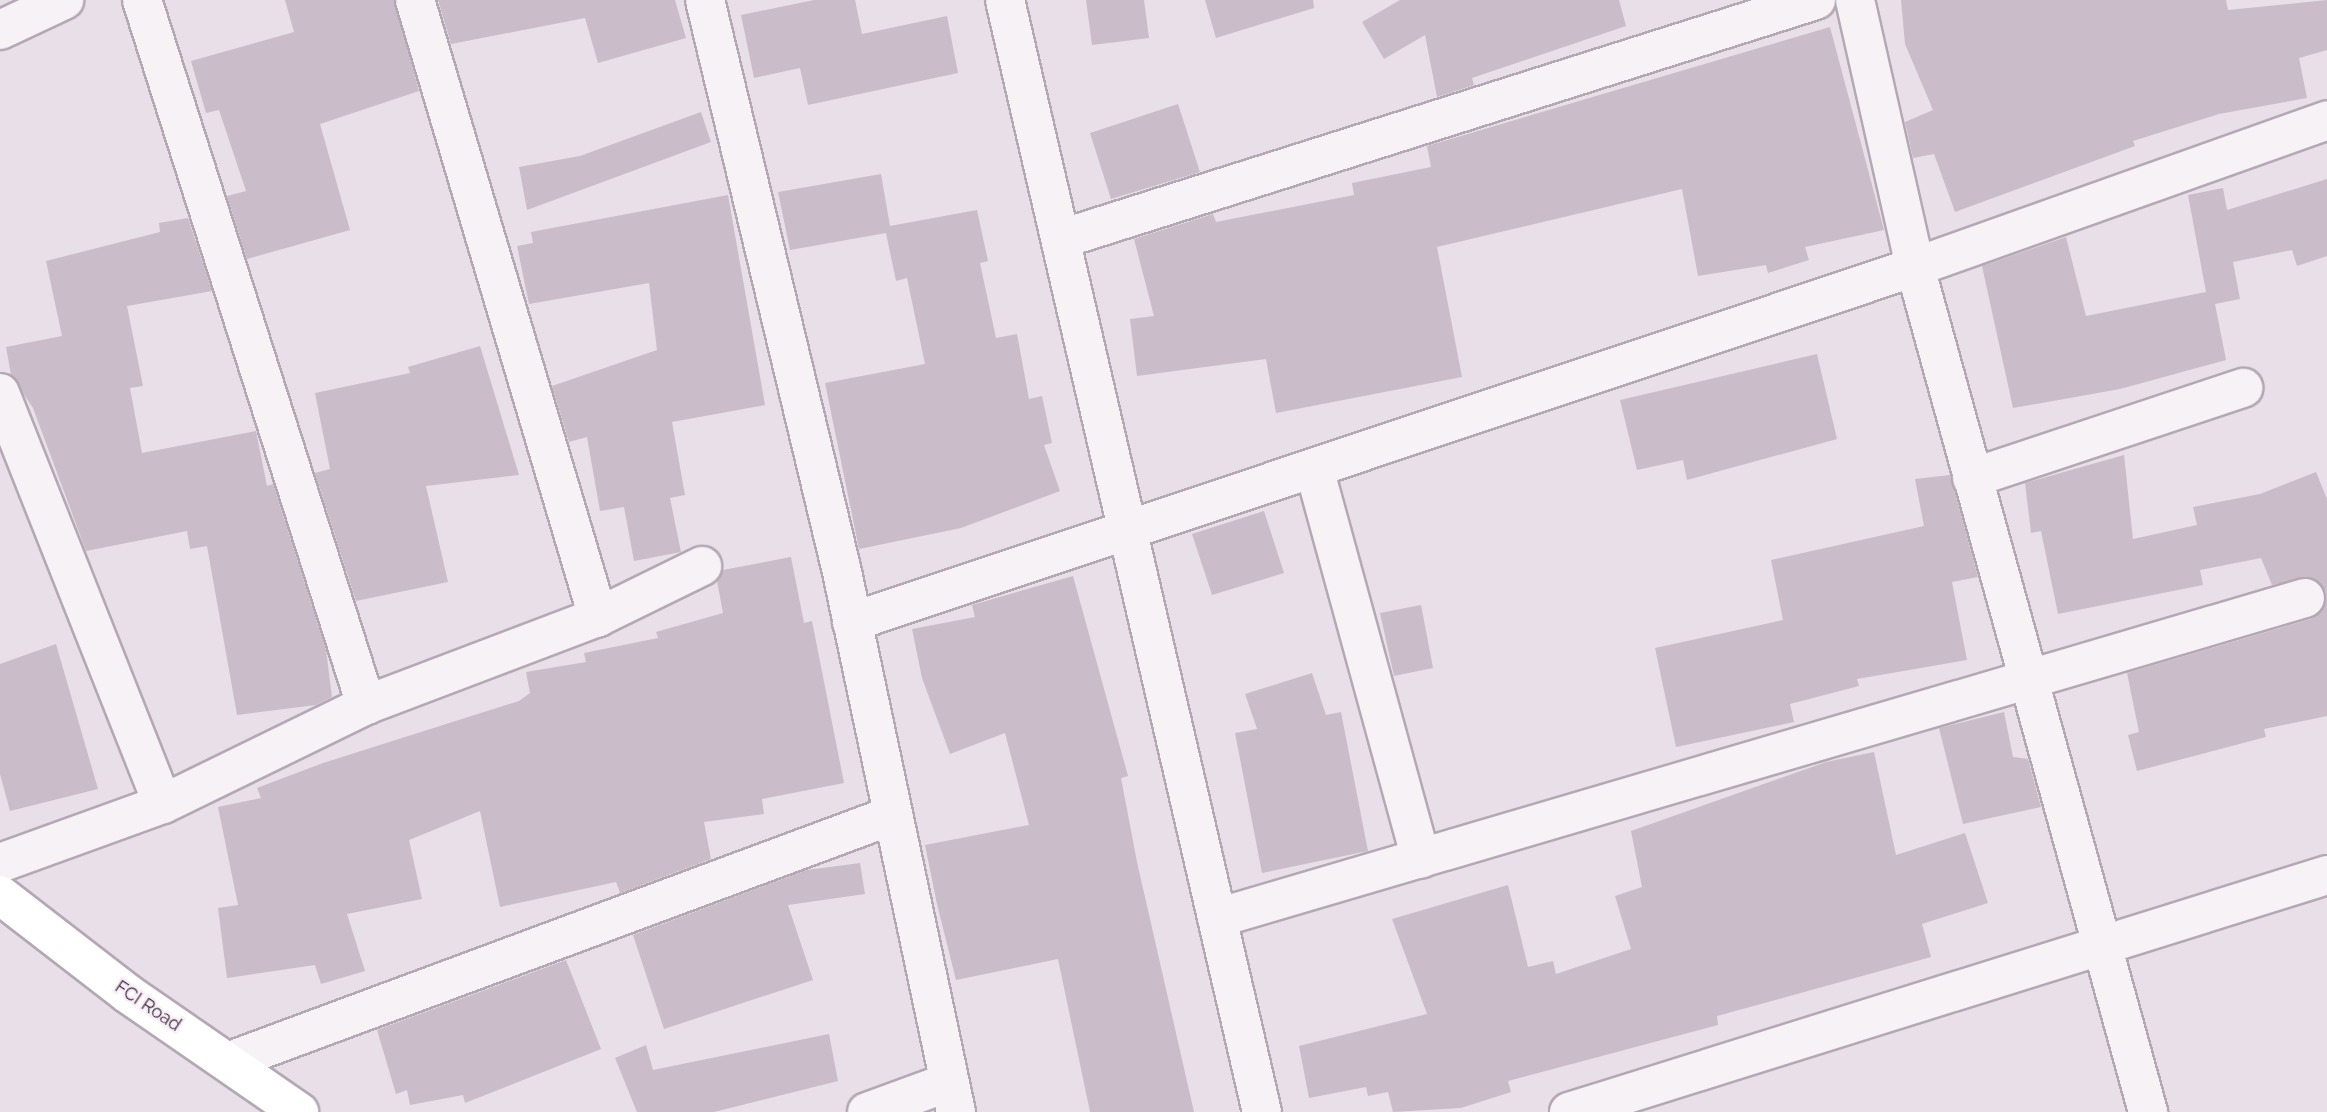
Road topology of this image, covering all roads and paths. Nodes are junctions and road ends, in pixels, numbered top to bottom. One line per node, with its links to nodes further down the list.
1 (64, 0): 8 (street)
2 (142, 0): 22 (street)
3 (415, 0): 19 (street)
4 (705, 0): 20 (street)
5 (1005, 0): 10 (street)
6 (1816, 0): 10 (street)
7 (1855, 0): 11 (street)
8 (0, 30)
9 (2327, 120): 11 (street)
10 (1061, 239): 16 (street)
11 (1915, 267): 14 (street); 15 (street)
12 (2243, 388): 15 (street)
13 (0, 393): 23 (street)
14 (1314, 468): 16 (street); 25 (street)
15 (1972, 478): 21 (street)
16 (1128, 531): 20 (street); 29 (street)
17 (702, 566): 19 (street)
18 (2305, 598): 21 (street)
19 (598, 617): 22 (street)
20 (852, 622): 24 (street)
21 (2027, 682): 25 (street); 30 (street)
22 (366, 705): 23 (street)
23 (163, 804): 26 (street)
24 (893, 815): 31 (street); 32 (street)
25 (1422, 859): 29 (street)
26 (0, 863)
27 (2327, 874): 30 (street)
28 (0, 895): 31 (street, FCI Road)
29 (1217, 918): 35 (street)
30 (2098, 946): 36 (street); 37 (street)
31 (230, 1060): 33 (street, FCI Road)
32 (952, 1097): 34 (street)
33 (299, 1112)
34 (867, 1112)
35 (1262, 1112)
36 (1569, 1112)
37 (2148, 1112)

